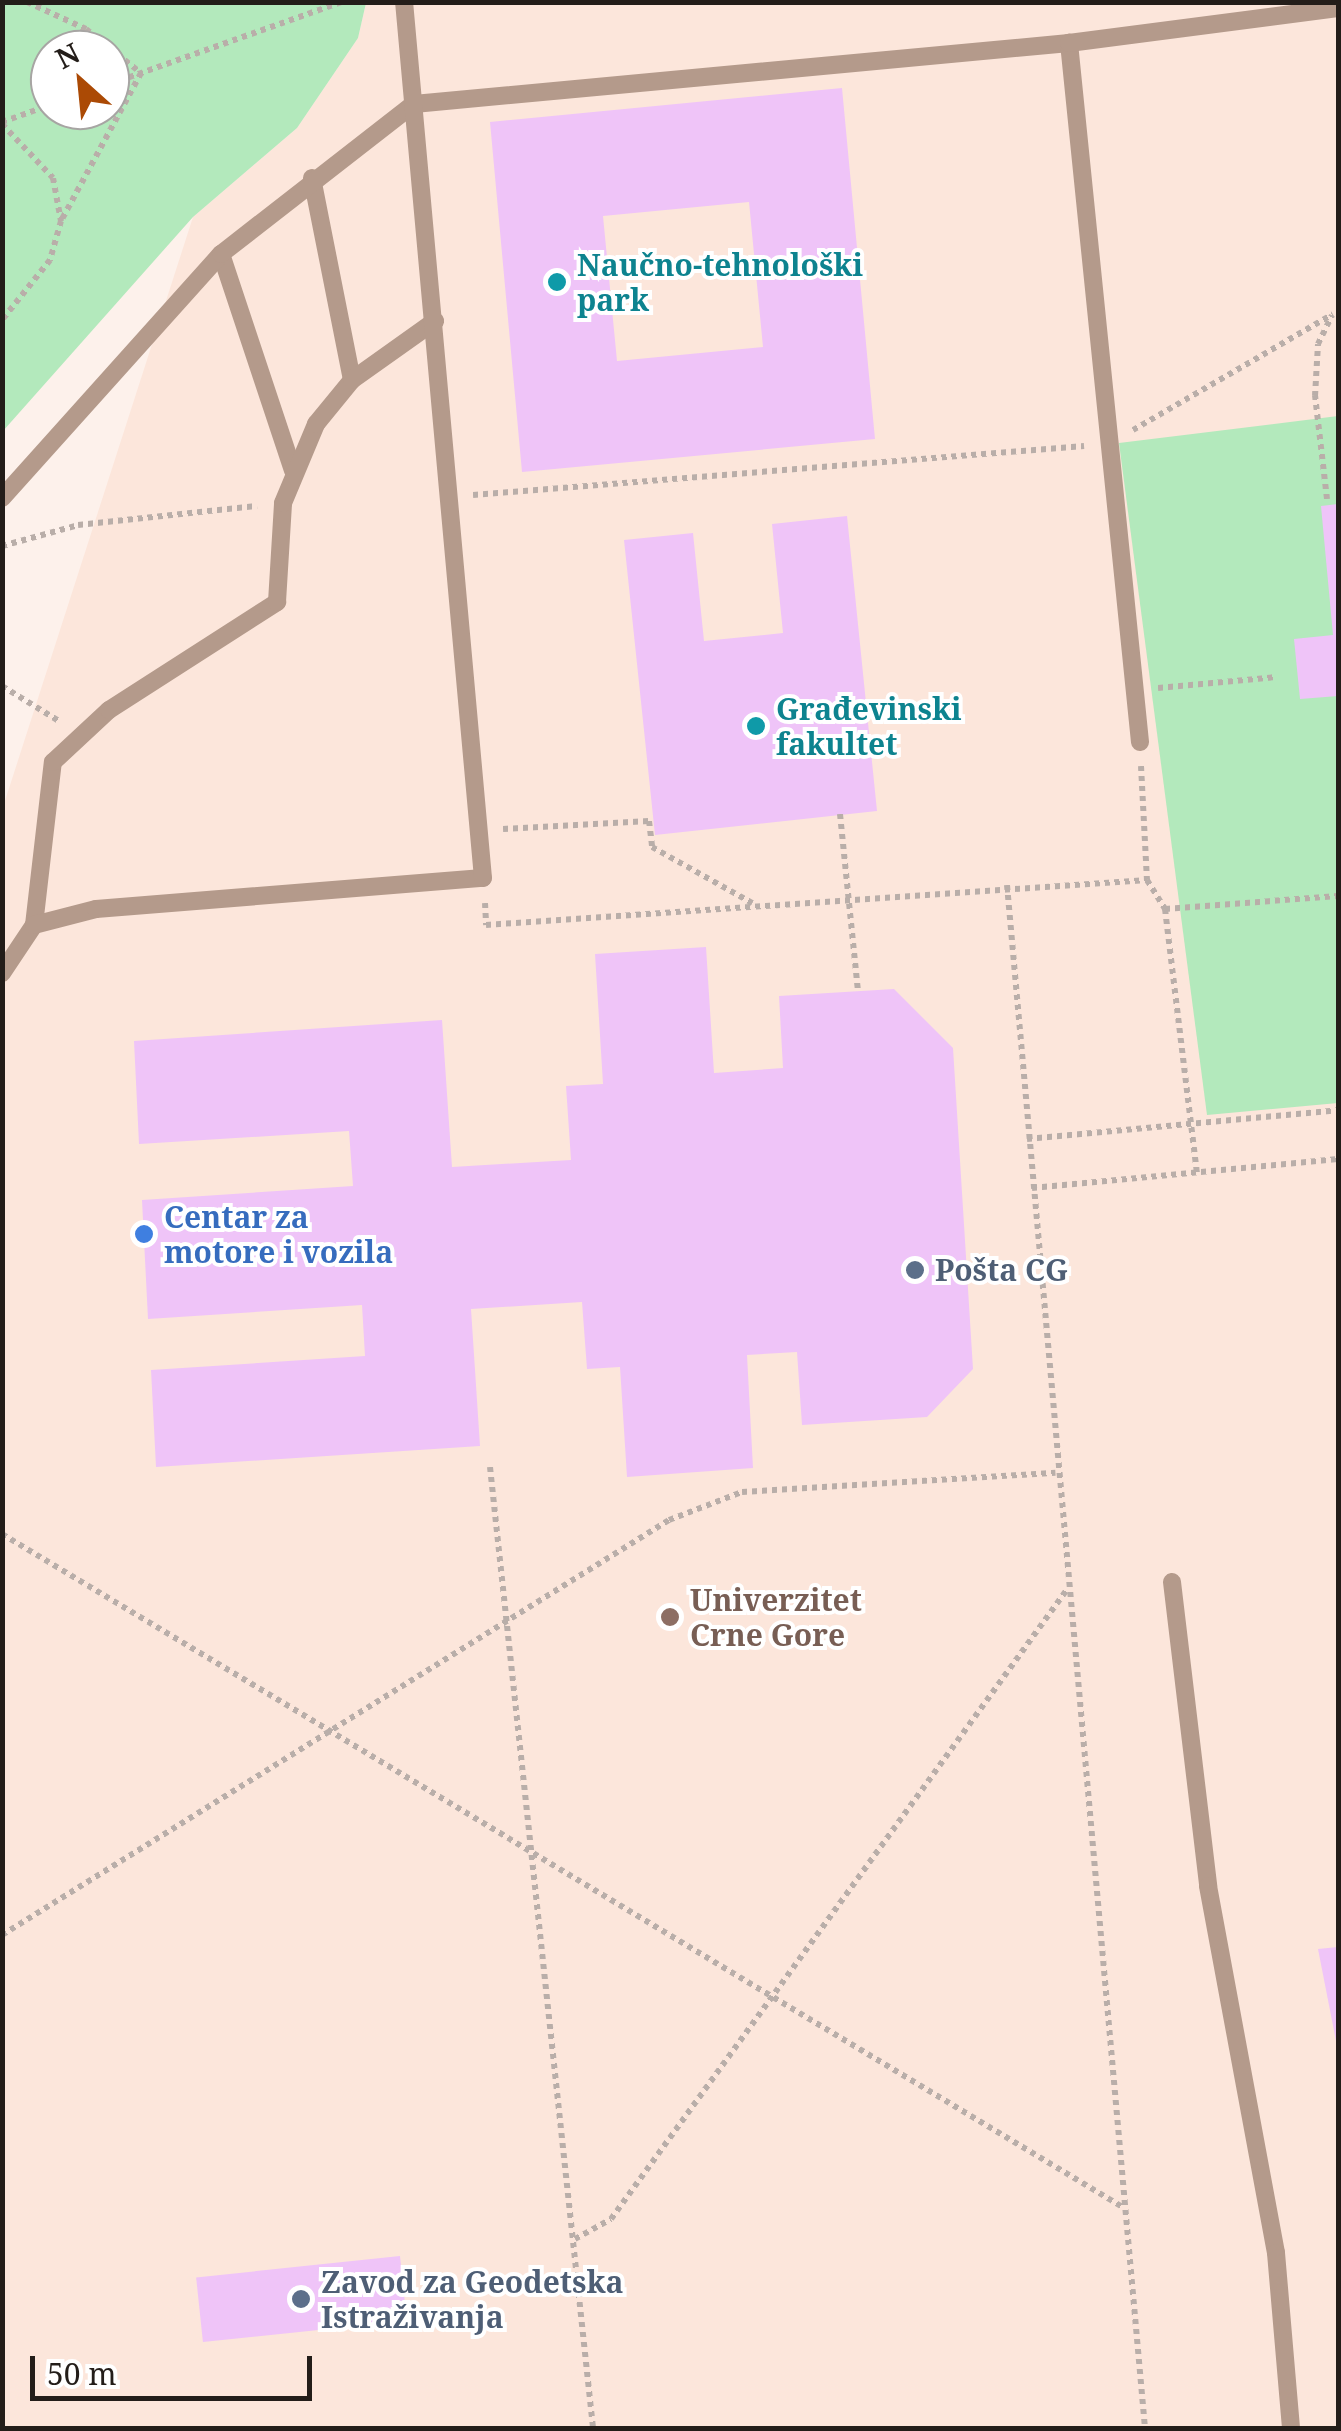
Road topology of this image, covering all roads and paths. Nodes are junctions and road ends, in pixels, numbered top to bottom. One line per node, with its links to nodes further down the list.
1 (27, 2): 6 (path)
2 (342, 2): 6 (path)
3 (404, 2): 8 (lane)
4 (1338, 8): 5 (lane)
5 (1070, 42): 8 (lane); 17 (lane)
6 (141, 73): 7 (path); 12 (path)
7 (130, 77)
8 (414, 104): 11 (lane); 15 (lane)
9 (30, 112): 10 (path)
10 (2, 123): 12 (path)
11 (312, 178): 13 (lane); 16 (lane)
12 (61, 221): 14 (path)
13 (221, 254): 18 (lane); 20 (lane)
14 (2, 320)
15 (435, 320): 16 (lane); 19 (lane)
16 (352, 380): 18 (lane)
17 (1110, 444): 19 (path); 21 (path); 26 (lane)
18 (293, 470): 22 (lane)
19 (452, 496): 30 (lane)
20 (2, 498)
21 (1327, 499)
22 (283, 503): 23 (path); 27 (lane)
23 (2, 546)
24 (1276, 678): 26 (path)
25 (2, 686): 27 (path)
26 (1136, 690): 28 (lane)
27 (82, 735): 37 (lane)
28 (1140, 742): 32 (path)
29 (840, 814): 39 (path, bridge)
30 (480, 830): 31 (lane); 35 (path)
31 (483, 878): 35 (path); 37 (lane)
32 (1146, 880): 33 (path); 36 (path)
33 (1007, 885): 35 (path); 42 (path)
34 (1338, 896): 36 (path)
35 (753, 904)
36 (1165, 909): 41 (path)
37 (34, 925): 38 (lane)
38 (2, 973)
39 (858, 991)
40 (1338, 1110): 41 (path)
41 (1189, 1124): 42 (path); 44 (path)
42 (1028, 1139): 45 (path)
43 (1338, 1159): 44 (path)
44 (1197, 1172): 45 (path)
45 (1032, 1188): 47 (path)
46 (490, 1466): 51 (path)
47 (1055, 1473): 50 (path); 51 (path)
48 (2, 1534): 52 (path)
49 (1172, 1582): 60 (lane)
50 (1066, 1591): 55 (path); 56 (path)
51 (510, 1624): 52 (path); 53 (path)
52 (330, 1736): 53 (path); 54 (path)
53 (539, 1858): 55 (path); 57 (path)
54 (2, 1935)
55 (768, 1999): 56 (path); 57 (path)
56 (1124, 2208): 59 (path)
57 (575, 2239): 58 (path)
58 (593, 2428)
59 (1145, 2428)
60 (1291, 2428)

